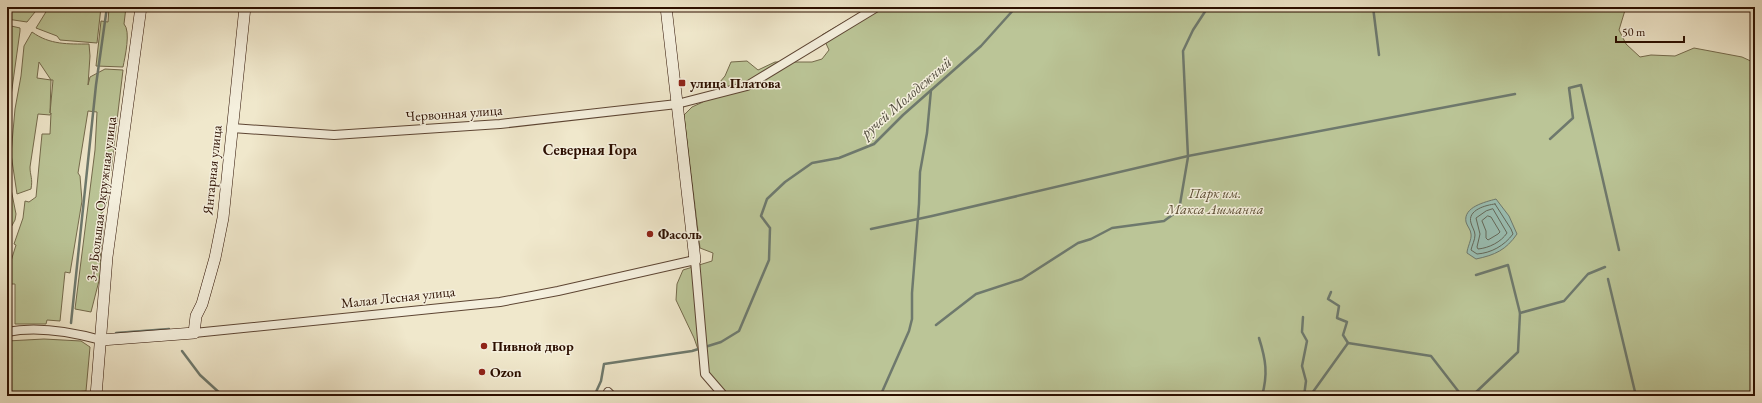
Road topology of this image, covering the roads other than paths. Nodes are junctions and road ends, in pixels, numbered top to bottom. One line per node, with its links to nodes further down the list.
1 (141, 7): 10 (street, 3-я Большая Окружная улица)
2 (245, 7): 6 (street, Янтарная улица)
3 (666, 7): 5 (street)
4 (877, 7): 5 (street, Червонная улица)
5 (678, 104): 6 (street, Червонная улица); 7 (street)
6 (232, 128): 9 (street, Янтарная улица)
7 (695, 260): 9 (street, Малая Лесная улица); 12 (street)
8 (7, 332): 10 (street)
9 (194, 333): 10 (street, Малая Лесная улица)
10 (101, 340): 11 (street, 3-я Большая Окружная улица)
11 (96, 396)
12 (724, 396)

